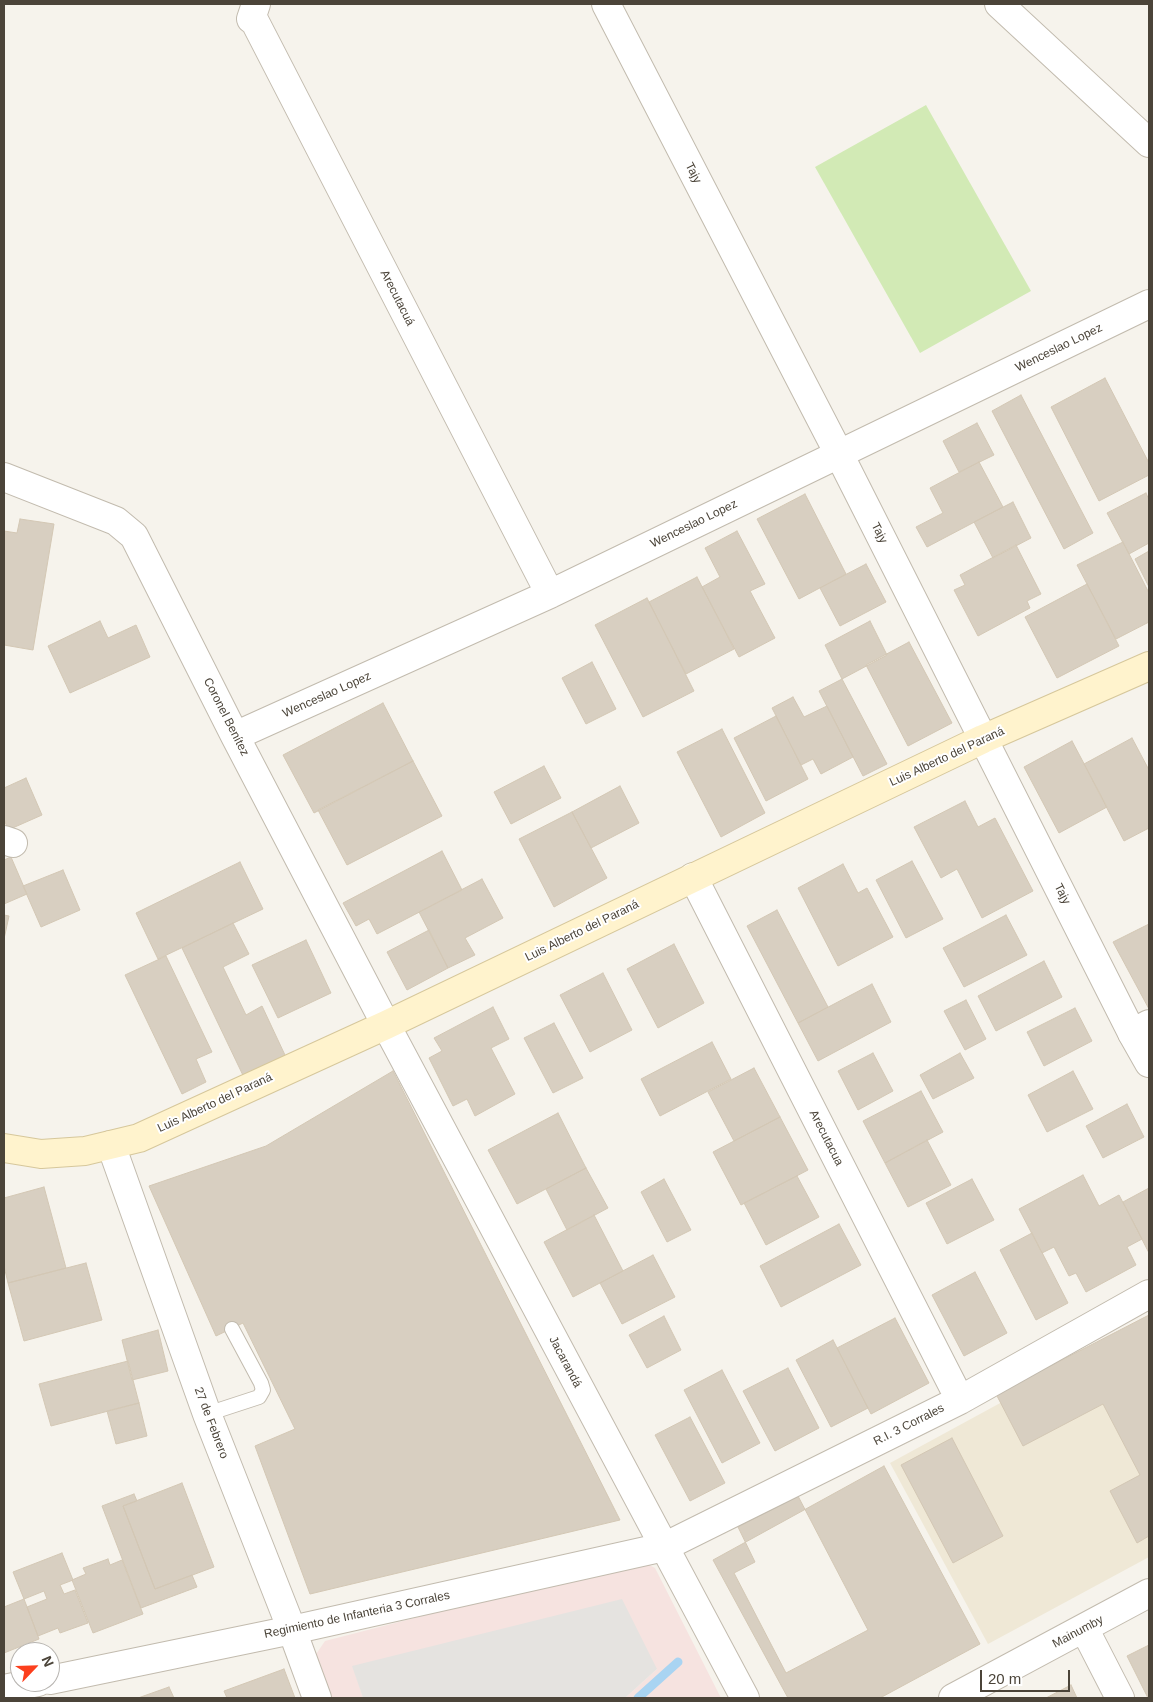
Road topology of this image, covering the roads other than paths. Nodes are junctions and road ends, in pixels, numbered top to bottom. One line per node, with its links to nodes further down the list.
1 (256, 4): 8 (street, Arecutacuá)
2 (606, 4): 6 (street, Tajy)
3 (999, 4): 4 (street)
4 (1149, 143)
5 (1149, 304): 6 (street, Wenceslao Lopez)
6 (838, 454): 8 (street, Wenceslao Lopez); 11 (street, Tajy)
7 (4, 477): 10 (street, Coronel Benítez)
8 (550, 594): 10 (street, Wenceslao Lopez)
9 (1149, 666): 11 (main road, Luis Alberto del Paraná)
10 (235, 736): 13 (street, Coronel Benítez)
11 (983, 739): 12 (main road, Luis Alberto del Paraná); 14 (street, Tajy)
12 (693, 877): 13 (main road, Luis Alberto del Paraná); 20 (street, Arecutacua)
13 (386, 1025): 16 (main road, Luis Alberto del Paraná); 22 (street, Jacarandá)
14 (1141, 1029): 15 (street, Tajy)
15 (1149, 1063)
16 (111, 1145): 17 (main road, Luis Alberto del Paraná); 21 (street, 27 de Febrero)
17 (4, 1148)
18 (1149, 1294): 20 (street, R.I. 3 Corrales)
19 (232, 1328): 21 (lane)
20 (960, 1400): 22 (street, R.I. 3 Corrales)
21 (207, 1414): 25 (street, 27 de Febrero)
22 (664, 1547): 25 (street, Regimiento de Infanteria 3 Corrales); 28 (street, Jacarandá)
23 (1149, 1593): 24 (street, Mainumby)
24 (1084, 1628): 29 (street, Mainumby); 30 (street)
25 (292, 1630): 26 (street, Regimiento de Infanteria 3 Corrales); 27 (street, 27 de Febrero)
26 (60, 1678)
27 (317, 1698)
28 (745, 1698)
29 (953, 1698)
30 (1120, 1698)

